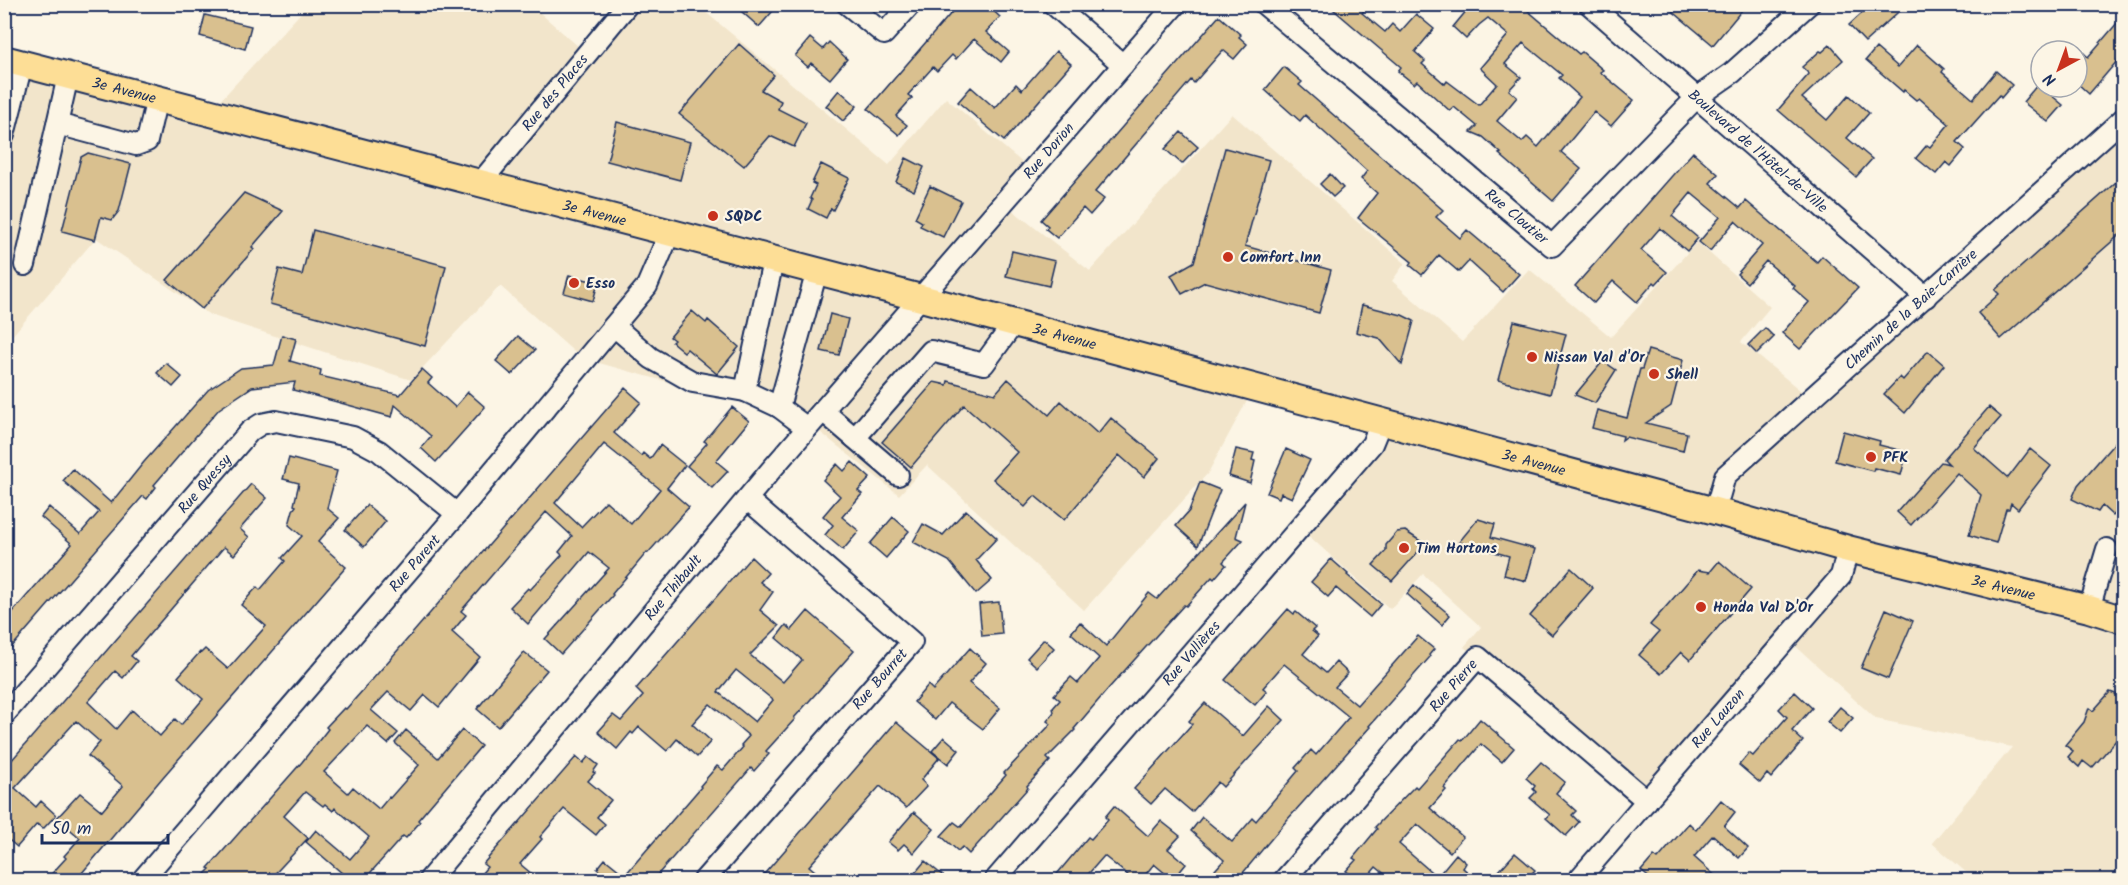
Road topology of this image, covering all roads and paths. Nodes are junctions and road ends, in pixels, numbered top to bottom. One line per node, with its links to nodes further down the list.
1 (628, 4): 17 (street, Rue des Places)
2 (847, 4): 3 (street)
3 (911, 4)
4 (1053, 4): 10 (street)
5 (1176, 4): 10 (street, Rue Dorion)
6 (1264, 4): 13 (street, Rue Cloutier)
7 (1589, 4): 13 (street, Boulevard de l'Hôtel-de-Ville)
8 (1809, 4): 13 (street, Rue Cloutier)
9 (13, 61): 11 (main road, 3e Avenue); 16 (street)
10 (1123, 65): 23 (street, Rue Dorion)
11 (68, 76): 12 (main road, 3e Avenue); 15 (street)
12 (157, 98): 15 (street); 17 (main road, 3e Avenue)
13 (1696, 98): 22 (street, Boulevard de l'Hôtel-de-Ville)
14 (2124, 118): 22 (street, Chemin de la Baie-Carrière)
15 (57, 124): 20 (street)
16 (4, 135)
17 (481, 182): 18 (main road, 3e Avenue)
18 (670, 232): 19 (main road, 3e Avenue); 25 (street, Rue Parent)
19 (773, 261): 21 (main road, 3e Avenue); 26 (street)
20 (25, 265)
21 (817, 271): 23 (main road, 3e Avenue); 27 (street)
22 (1926, 297): 34 (street, Chemin de la Baie-Carrière)
23 (921, 298): 24 (main road, 3e Avenue); 28 (street, Rue Thibault)
24 (1014, 323): 29 (main road, 3e Avenue); 31 (street)
25 (614, 326): 26 (street); 35 (street, Rue Parent)
26 (745, 391): 27 (street)
27 (779, 407): 30 (street)
28 (823, 411): 30 (street, Rue Thibault); 31 (street)
29 (1381, 422): 34 (main road, 3e Avenue); 45 (street, Rue Vallières)
30 (807, 428): 33 (street, Rue Thibault)
31 (855, 438): 32 (street)
32 (898, 475)
33 (747, 499): 43 (street, Rue Thibault); 44 (street, Rue Bourret)
34 (1715, 511): 36 (main road, 3e Avenue)
35 (457, 514): 40 (street, Rue Quessy); 42 (street, Rue Parent)
36 (1848, 549): 38 (main road, 3e Avenue); 41 (street, Rue Lauzon)
37 (2107, 549): 38 (street)
38 (2089, 609): 39 (main road, 3e Avenue)
39 (2124, 620)
40 (4, 715)
41 (1647, 801): 46 (street, Rue Pierre); 47 (street, Rue Lauzon)
42 (142, 880)
43 (429, 880)
44 (704, 880)
45 (995, 880)
46 (1284, 880)
47 (1578, 880)

